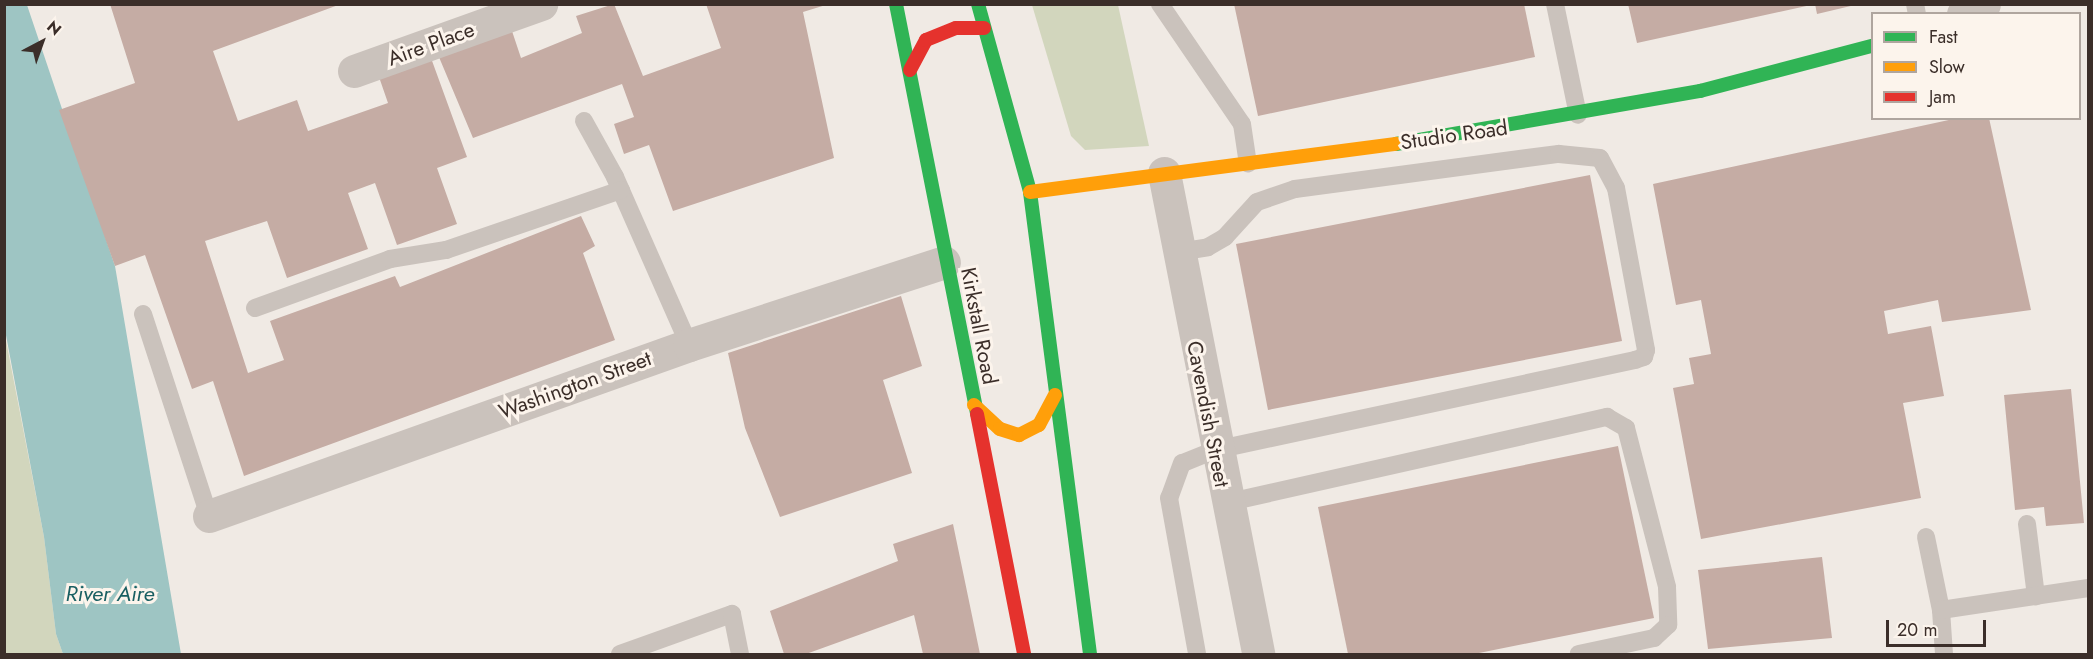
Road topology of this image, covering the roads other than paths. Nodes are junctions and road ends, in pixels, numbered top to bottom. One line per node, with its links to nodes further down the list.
1 (541, 4): 11 (street, Aire Place)
2 (896, 4): 10 (main road, Kirkstall Road)
3 (978, 4): 8 (main road)
4 (1160, 4): 14 (lane)
5 (1555, 4): 12 (lane)
6 (1984, 4): 7 (street)
7 (1967, 12)
8 (984, 28): 10 (main road); 17 (main road)
9 (1871, 46): 12 (main road, Studio Road)
10 (910, 70): 19 (main road, Kirkstall Road)
11 (354, 72)
12 (1578, 115): 14 (main road, Studio Road)
13 (584, 121): 16 (lane)
14 (1248, 164): 15 (main road, Studio Road)
15 (1164, 173): 17 (main road, Studio Road); 18 (street, Cavendish Street)
16 (621, 190): 20 (lane); 22 (lane)
17 (1030, 192): 23 (main road)
18 (1178, 252): 25 (street, Cavendish Street); 25 (lane)
19 (944, 262): 22 (street, Washington Street); 24 (main road, Kirkstall Road)
20 (255, 308)
21 (142, 314): 27 (lane)
22 (689, 345): 27 (street, Washington Street)
23 (1055, 395): 24 (main road); 36 (main road)
24 (974, 405): 35 (main road, Kirkstall Road)
25 (1215, 450): 26 (street, Cavendish Street); 37 (lane)
26 (1225, 503): 38 (street, Cavendish Street); 39 (lane)
27 (209, 516)
28 (2027, 525): 31 (lane)
29 (1926, 537): 32 (lane)
30 (2088, 588): 31 (lane)
31 (2036, 596): 32 (lane)
32 (1941, 610): 40 (lane)
33 (620, 654): 34 (lane)
34 (740, 654)
35 (1024, 654)
36 (1090, 654)
37 (1197, 654)
38 (1258, 654)
39 (1579, 654)
40 (1944, 654)

